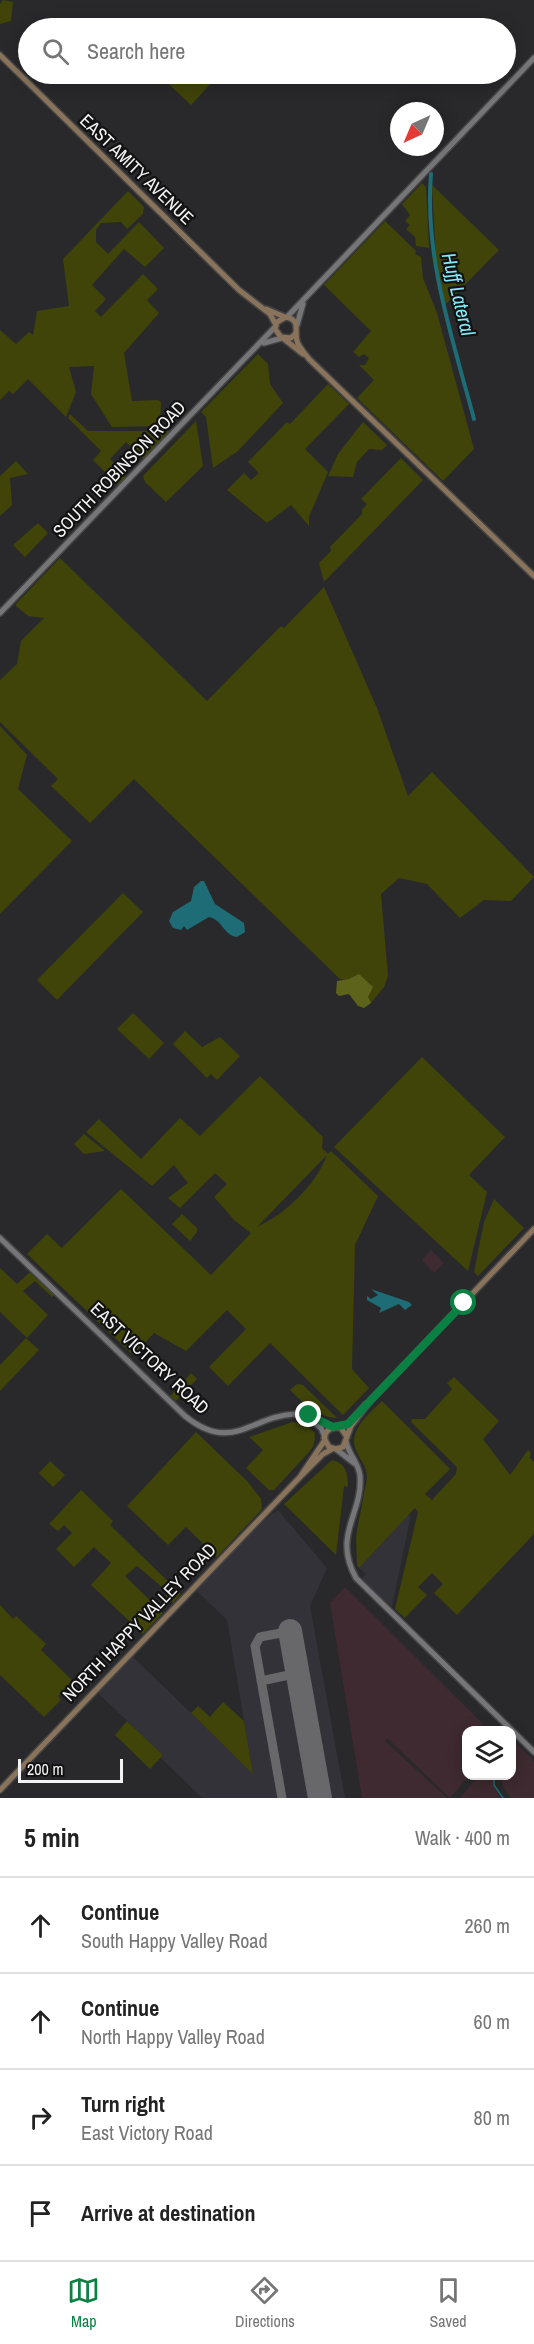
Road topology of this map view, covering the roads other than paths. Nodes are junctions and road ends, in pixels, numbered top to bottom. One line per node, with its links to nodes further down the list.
1 (0, 55): 3 (main road, EAST AMITY AVENUE)
2 (534, 58): 4 (street)
3 (18, 73)
4 (516, 77)
5 (30, 84): 8 (main road, EAST AMITY AVENUE)
6 (509, 84): 7 (street)
7 (309, 295): 9 (street); 11 (street)
8 (254, 303): 9 (main road, EAST AMITY AVENUE); 10 (main road, EAST AMITY AVENUE)
9 (286, 317): 10 (main road); 11 (main road)
10 (275, 326): 13 (main road); 14 (street, SOUTH ROBINSON ROAD)
11 (297, 326): 12 (main road)
12 (296, 333): 13 (main road); 15 (main road)
13 (283, 338): 14 (street, SOUTH ROBINSON ROAD); 15 (main road)
14 (260, 346): 17 (street, SOUTH ROBINSON ROAD)
15 (309, 359): 16 (main road)
16 (534, 576)
17 (0, 613)
18 (534, 1229): 20 (main road)
19 (0, 1238): 21 (street, EAST VICTORY ROAD)
20 (370, 1401): 22 (main road); 24 (main road)
21 (305, 1415): 22 (street, EAST VICTORY ROAD); 23 (street)
22 (335, 1427): 23 (main road); 24 (main road)
23 (325, 1438): 25 (main road); 27 (main road, NORTH HAPPY VALLEY ROAD)
24 (346, 1439): 25 (main road); 26 (street)
25 (334, 1449): 26 (street); 27 (main road, NORTH HAPPY VALLEY ROAD)
26 (356, 1464): 28 (street)
27 (300, 1477): 29 (main road, NORTH HAPPY VALLEY ROAD)
28 (534, 1752)
29 (0, 1790)

